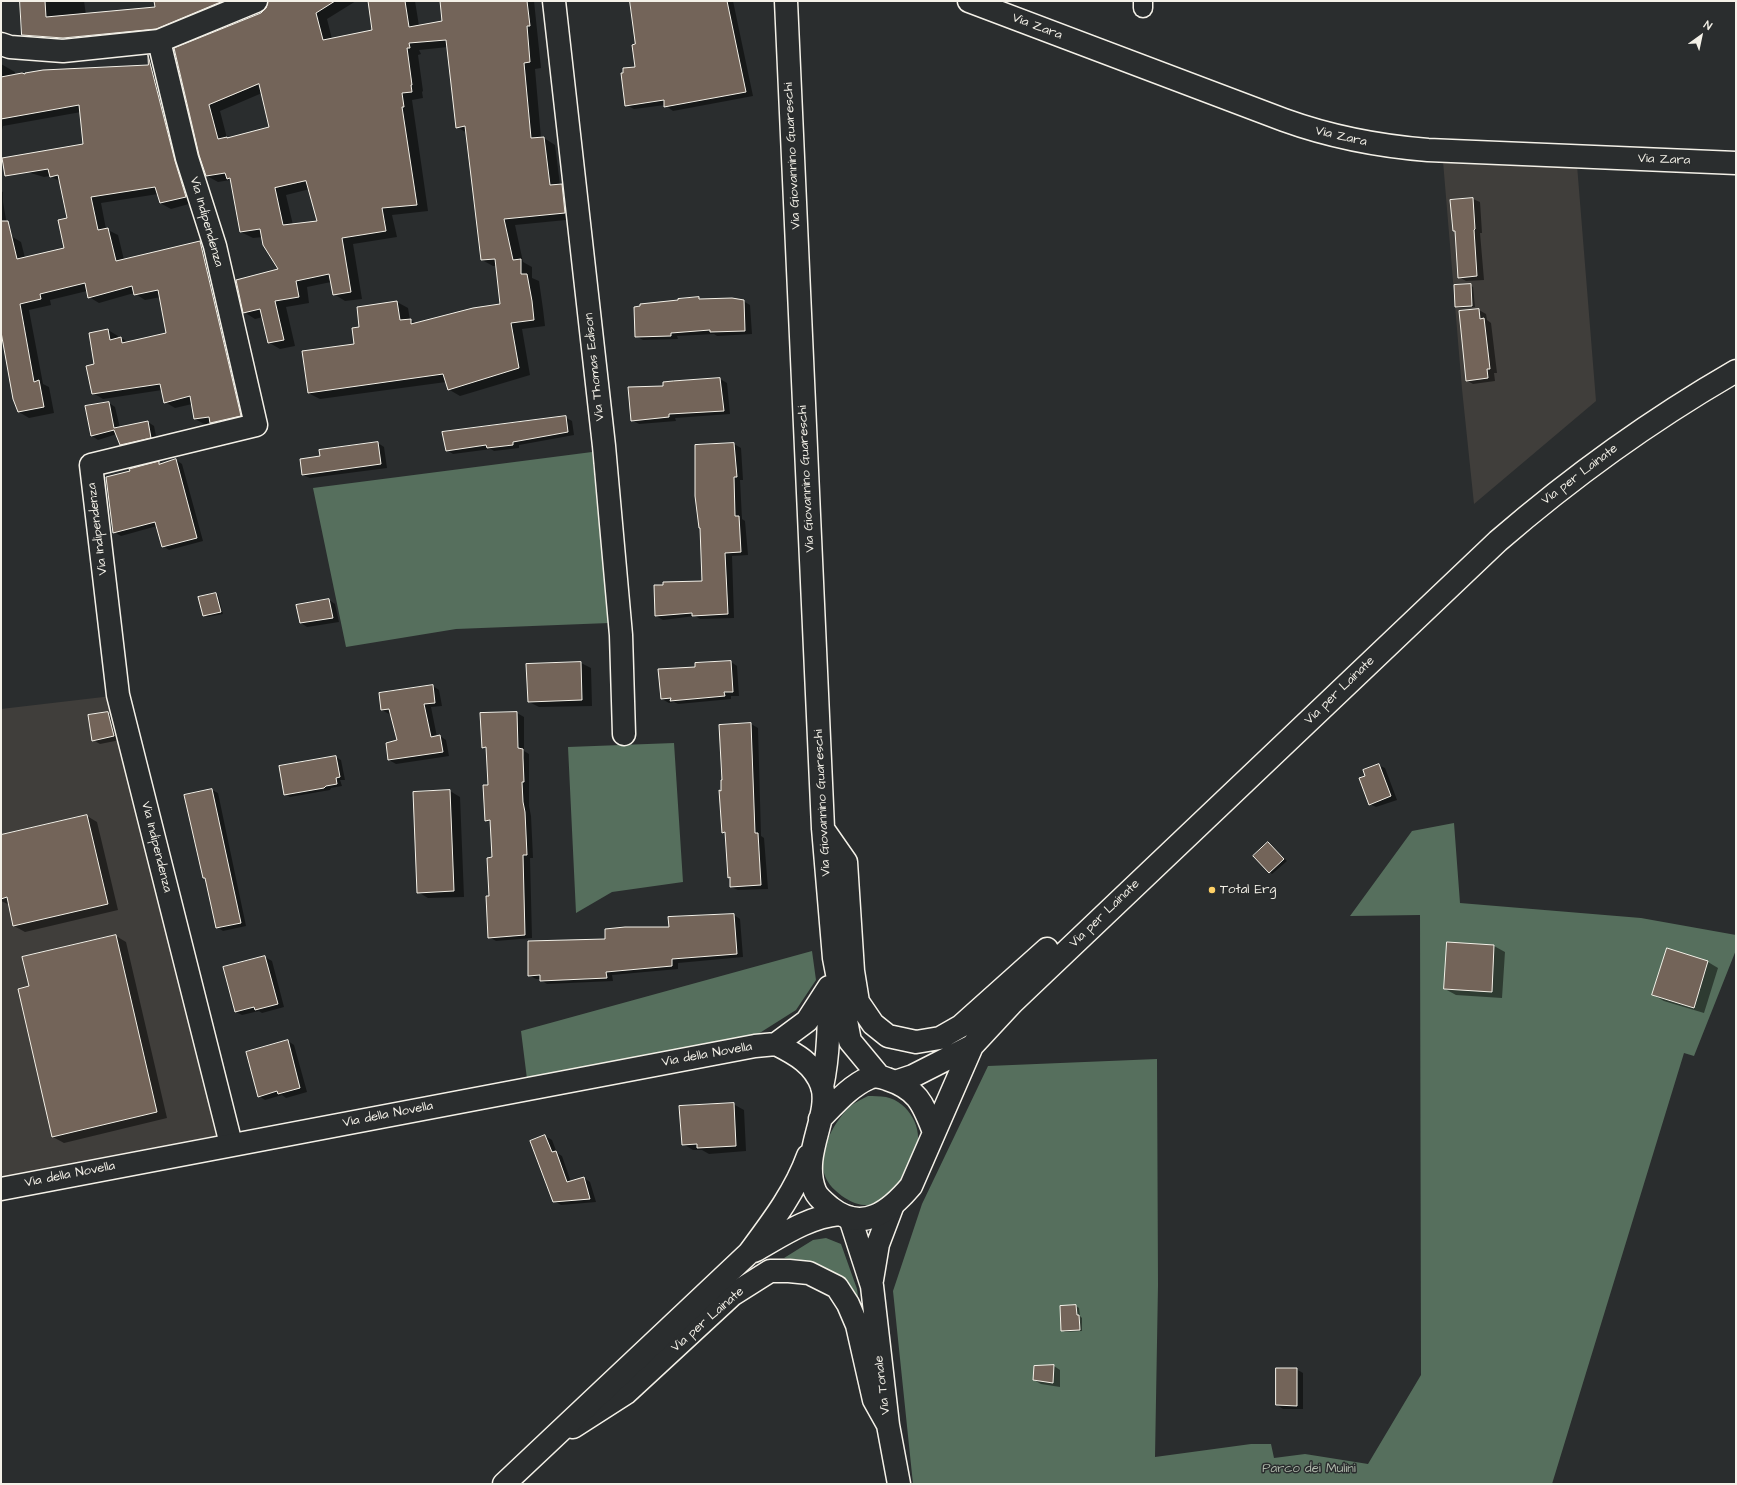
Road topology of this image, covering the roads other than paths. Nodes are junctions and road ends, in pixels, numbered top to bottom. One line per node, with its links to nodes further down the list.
1 (256, 1): 5 (street)
2 (554, 1): 9 (street, Via Thomas Edison)
3 (786, 1): 10 (street, Via Giovannino Guareschi)
4 (969, 1): 7 (street, Via Zara)
5 (159, 41): 6 (street); 21 (street, Via Indipendenza)
6 (1, 44)
7 (1736, 163)
8 (1736, 371): 11 (street, Via per Lainate)
9 (624, 734)
10 (823, 828): 11 (street); 12 (street, Via Giovannino Guareschi)
11 (1152, 869): 16 (street, Via per Lainate)
12 (834, 958): 13 (street); 15 (street)
13 (829, 987): 14 (street); 15 (street)
14 (785, 1038): 15 (street, Via della Novella); 18 (street, Via per Lainate); 21 (street, Via della Novella)
15 (840, 1039): 17 (street); 18 (street)
16 (972, 1046): 17 (street, Via per Lainate); 20 (street, Via per Lainate)
17 (887, 1079): 19 (street); 20 (street)
18 (822, 1087): 19 (street, Via per Lainate)
19 (817, 1130): 24 (street, Via per Lainate); 25 (street, Via per Lainate)
20 (934, 1132): 23 (street)
21 (231, 1144): 22 (street, Via della Novella)
22 (1, 1189)
23 (892, 1207): 24 (street); 26 (street)
24 (844, 1216): 25 (street, Via per Lainate); 26 (street)
25 (749, 1253): 28 (street, Via per Lainate)
26 (872, 1286): 27 (street, Via Tonale)
27 (888, 1425): 28 (street, Via per Lainate); 30 (street, Via Tonale)
28 (549, 1442): 29 (street, Via per Lainate)
29 (504, 1484)
30 (899, 1484)

